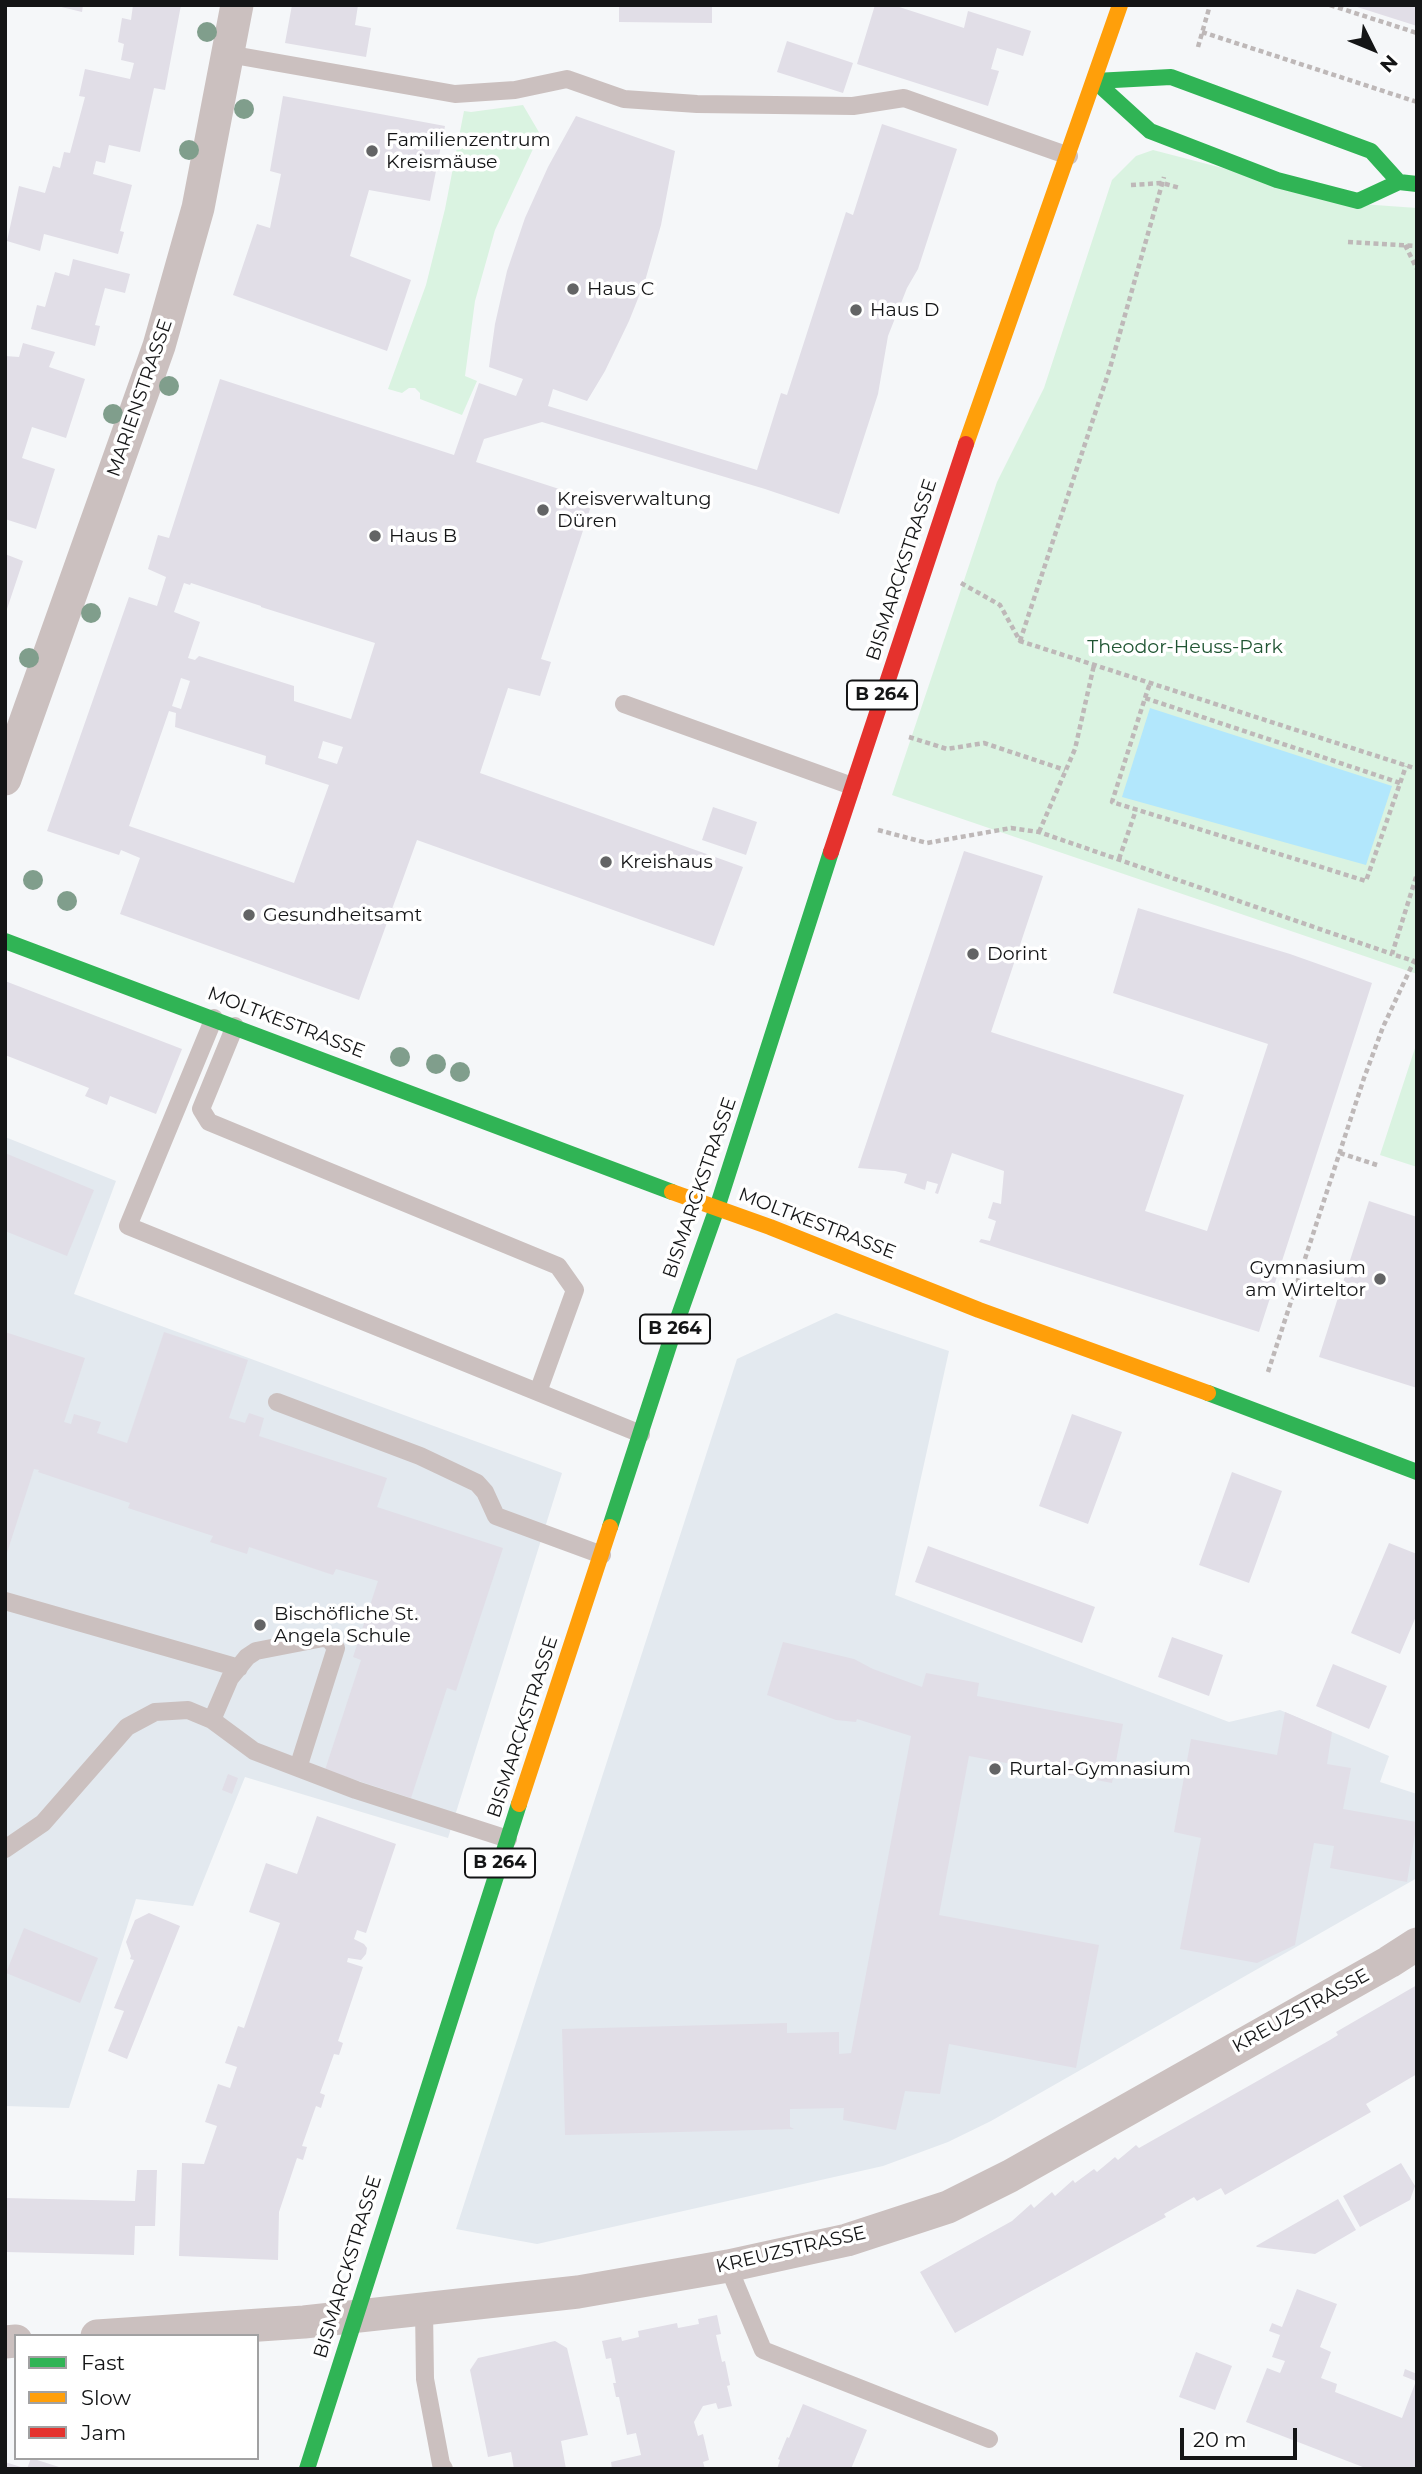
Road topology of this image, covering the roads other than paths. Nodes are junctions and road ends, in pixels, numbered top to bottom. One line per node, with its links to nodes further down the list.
1 (237, 5): 3 (street, MARIENSTRASSE)
2 (1120, 5): 4 (main road, BISMARCKSTRASSE / B 264)
3 (228, 54): 5 (lane); 9 (street, MARIENSTRASSE)
4 (1095, 82): 5 (main road, BISMARCKSTRASSE / B 264); 6 (main road); 6 (main road)
5 (1069, 156): 10 (main road, BISMARCKSTRASSE / B 264)
6 (1399, 182): 7 (main road)
7 (1417, 184)
8 (624, 704): 10 (lane)
9 (5, 779)
10 (852, 786): 14 (main road, BISMARCKSTRASSE / B 264)
11 (5, 941): 12 (main road, MOLTKESTRASSE)
12 (214, 1018): 13 (main road, MOLTKESTRASSE); 15 (lane)
13 (235, 1026): 14 (main road, MOLTKESTRASSE); 15 (lane)
14 (717, 1208): 17 (main road, BISMARCKSTRASSE / B 264); 18 (main road, MOLTKESTRASSE)
15 (538, 1392): 17 (lane)
16 (277, 1402): 19 (lane)
17 (641, 1434): 19 (main road, BISMARCKSTRASSE / B 264)
18 (1417, 1472)
19 (602, 1555): 24 (main road, BISMARCKSTRASSE / B 264)
20 (5, 1601): 21 (lane)
21 (239, 1668): 22 (lane); 23 (lane)
22 (212, 1720): 23 (lane); 25 (lane)
23 (298, 1768): 24 (lane)
24 (508, 1839): 29 (main road, BISMARCKSTRASSE / B 264)
25 (5, 1849)
26 (1417, 1944): 27 (street, KREUZSTRASSE)
27 (729, 2266): 28 (street, KREUZSTRASSE); 31 (lane)
28 (424, 2309): 29 (street, KREUZSTRASSE); 33 (lane)
29 (354, 2316): 30 (street, KREUZSTRASSE); 32 (main road, BISMARCKSTRASSE / B 264)
30 (123, 2334)
31 (989, 2439)
32 (307, 2469)
33 (444, 2469)

